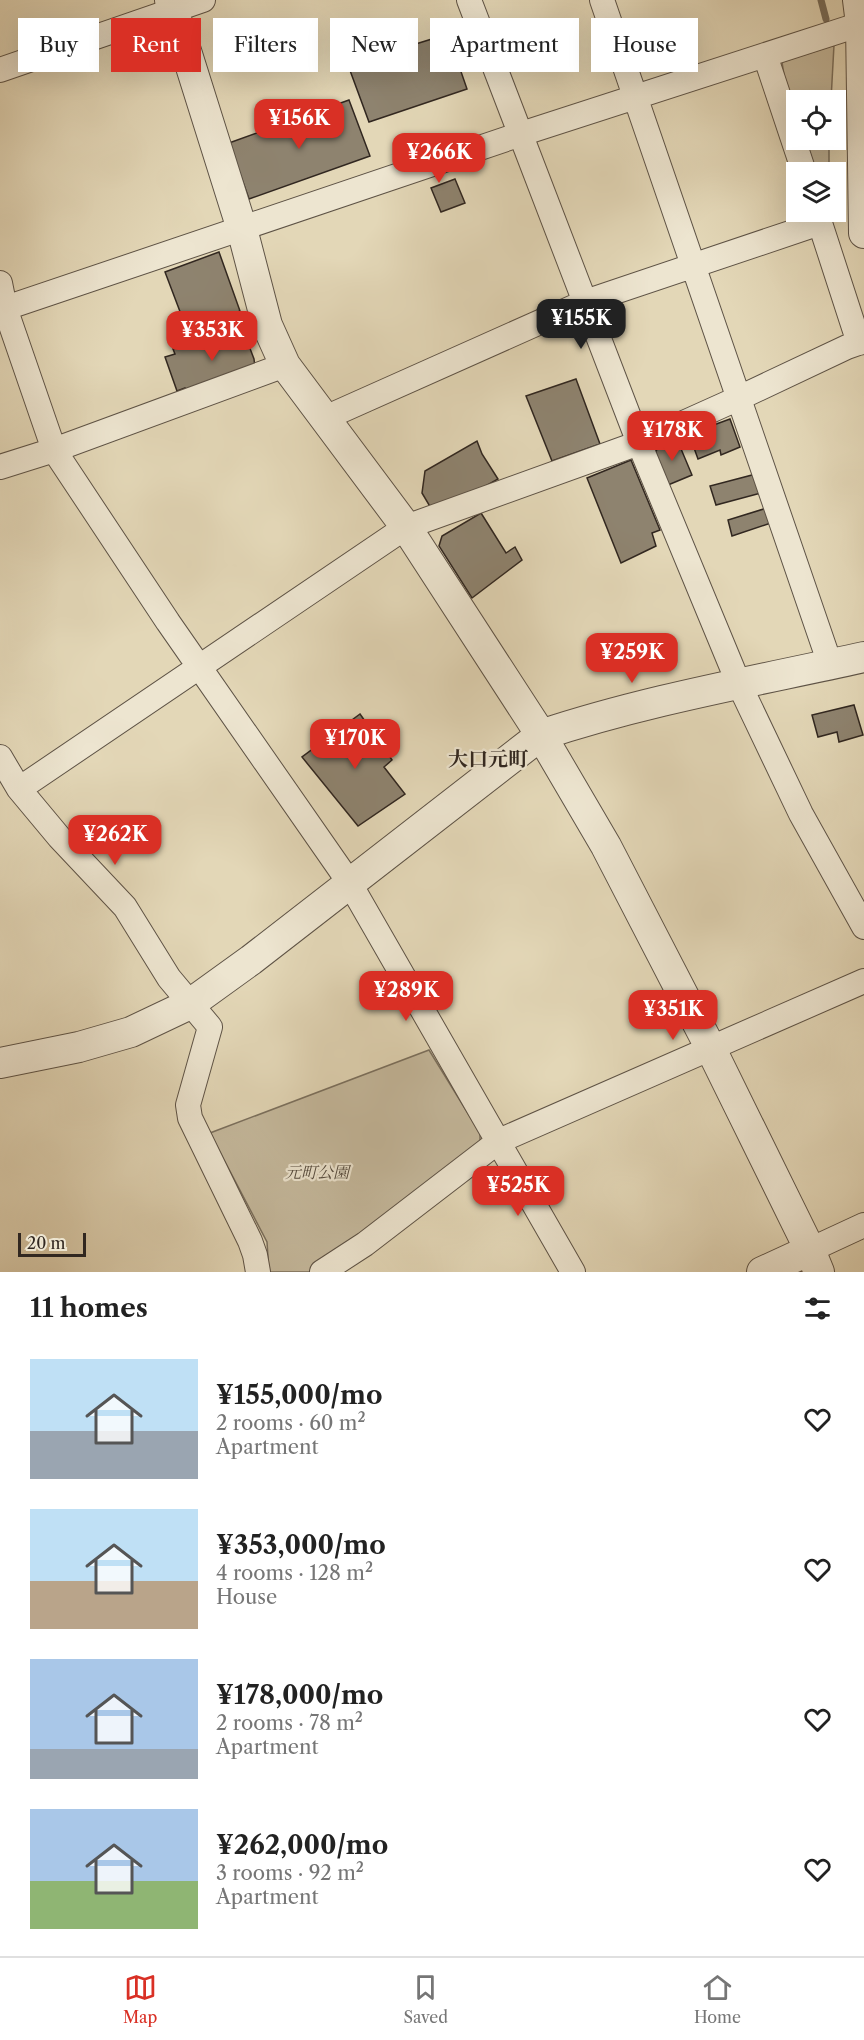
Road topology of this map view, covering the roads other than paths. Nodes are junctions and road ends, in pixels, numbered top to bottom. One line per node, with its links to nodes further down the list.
1 (203, 0): 4 (street)
2 (469, 0): 9 (street)
3 (602, 0): 8 (street)
4 (172, 5): 7 (street); 13 (street)
5 (859, 12): 6 (street); 14 (street)
6 (765, 55): 8 (street); 10 (street)
7 (0, 70)
8 (636, 97): 9 (street); 15 (street)
9 (521, 135): 13 (street); 17 (street)
10 (801, 162)
11 (805, 222): 15 (street)
12 (820, 222): 19 (street)
13 (242, 229): 18 (street); 20 (street)
14 (864, 233)
15 (693, 265): 17 (street); 21 (street)
16 (0, 283): 18 (street)
17 (585, 302): 22 (street); 23 (street)
18 (3, 309): 24 (street)
19 (862, 342): 21 (street)
20 (285, 365): 22 (street); 24 (street)
21 (739, 399): 23 (street); 28 (street)
22 (325, 418): 26 (street)
23 (639, 442): 26 (street); 30 (street)
24 (54, 450): 25 (street); 29 (street)
25 (0, 467)
26 (406, 527): 29 (street); 31 (street)
27 (864, 657): 28 (street)
28 (830, 664): 30 (street)
29 (201, 667): 33 (street); 34 (street)
30 (738, 682): 31 (street); 35 (street)
31 (540, 735): 34 (street); 38 (street)
32 (0, 757): 33 (street)
33 (19, 789): 37 (street)
34 (349, 882): 37 (street); 40 (street)
35 (864, 927)
36 (864, 981): 38 (street)
37 (190, 1004): 39 (street); 43 (street)
38 (711, 1047): 40 (street); 42 (street)
39 (0, 1063)
40 (499, 1141): 44 (street); 45 (street)
41 (864, 1225): 42 (street)
42 (814, 1261): 46 (street)
43 (258, 1272)
44 (322, 1272)
45 (573, 1272)
46 (762, 1272)

